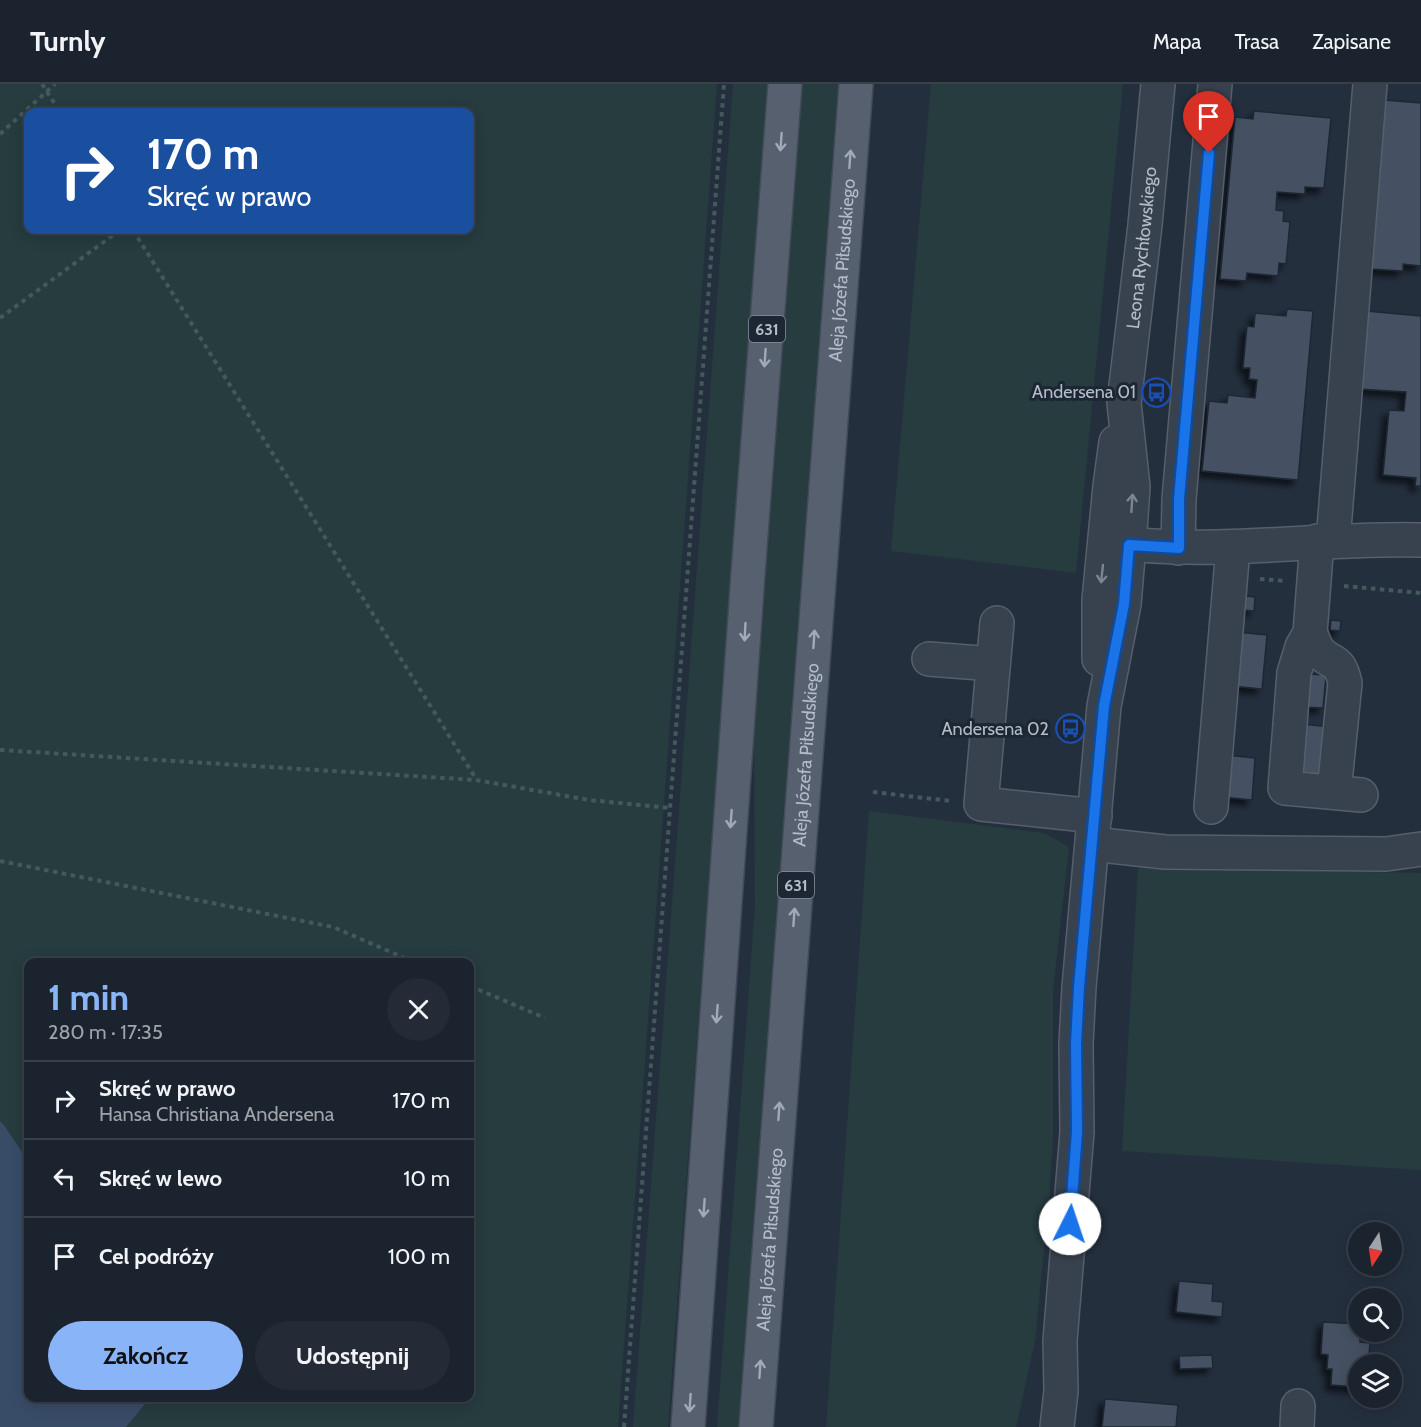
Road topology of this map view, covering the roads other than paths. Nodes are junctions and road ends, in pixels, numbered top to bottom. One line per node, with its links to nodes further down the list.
1 (785, 84): 19 (main road, 631, one-way to 19)
2 (855, 84): 20 (main road, Aleja Józefa Piłsudskiego / 631, one-way to 2)
3 (1158, 84): 8 (street, Leona Rychłowskiego)
4 (1215, 84): 9 (street)
5 (1370, 84): 7 (street)
6 (1421, 540): 7 (street)
7 (1325, 541): 10 (street); 12 (street)
8 (1117, 543): 9 (street); 16 (street, Leona Rychłowskiego)
9 (1179, 548): 10 (street)
10 (1233, 548): 15 (street)
11 (997, 623): 14 (street)
12 (1310, 633): 12 (street)
13 (929, 659): 14 (street)
14 (993, 664): 16 (street)
15 (1212, 807)
16 (1094, 830): 17 (street); 18 (street, Leona Rychłowskiego)
17 (1421, 849)
18 (1060, 1341): 21 (street, Leona Rychłowskiego); 22 (street, Leona Rychłowskiego)
19 (688, 1427)
20 (756, 1427)
21 (1039, 1427)
22 (1057, 1427)

